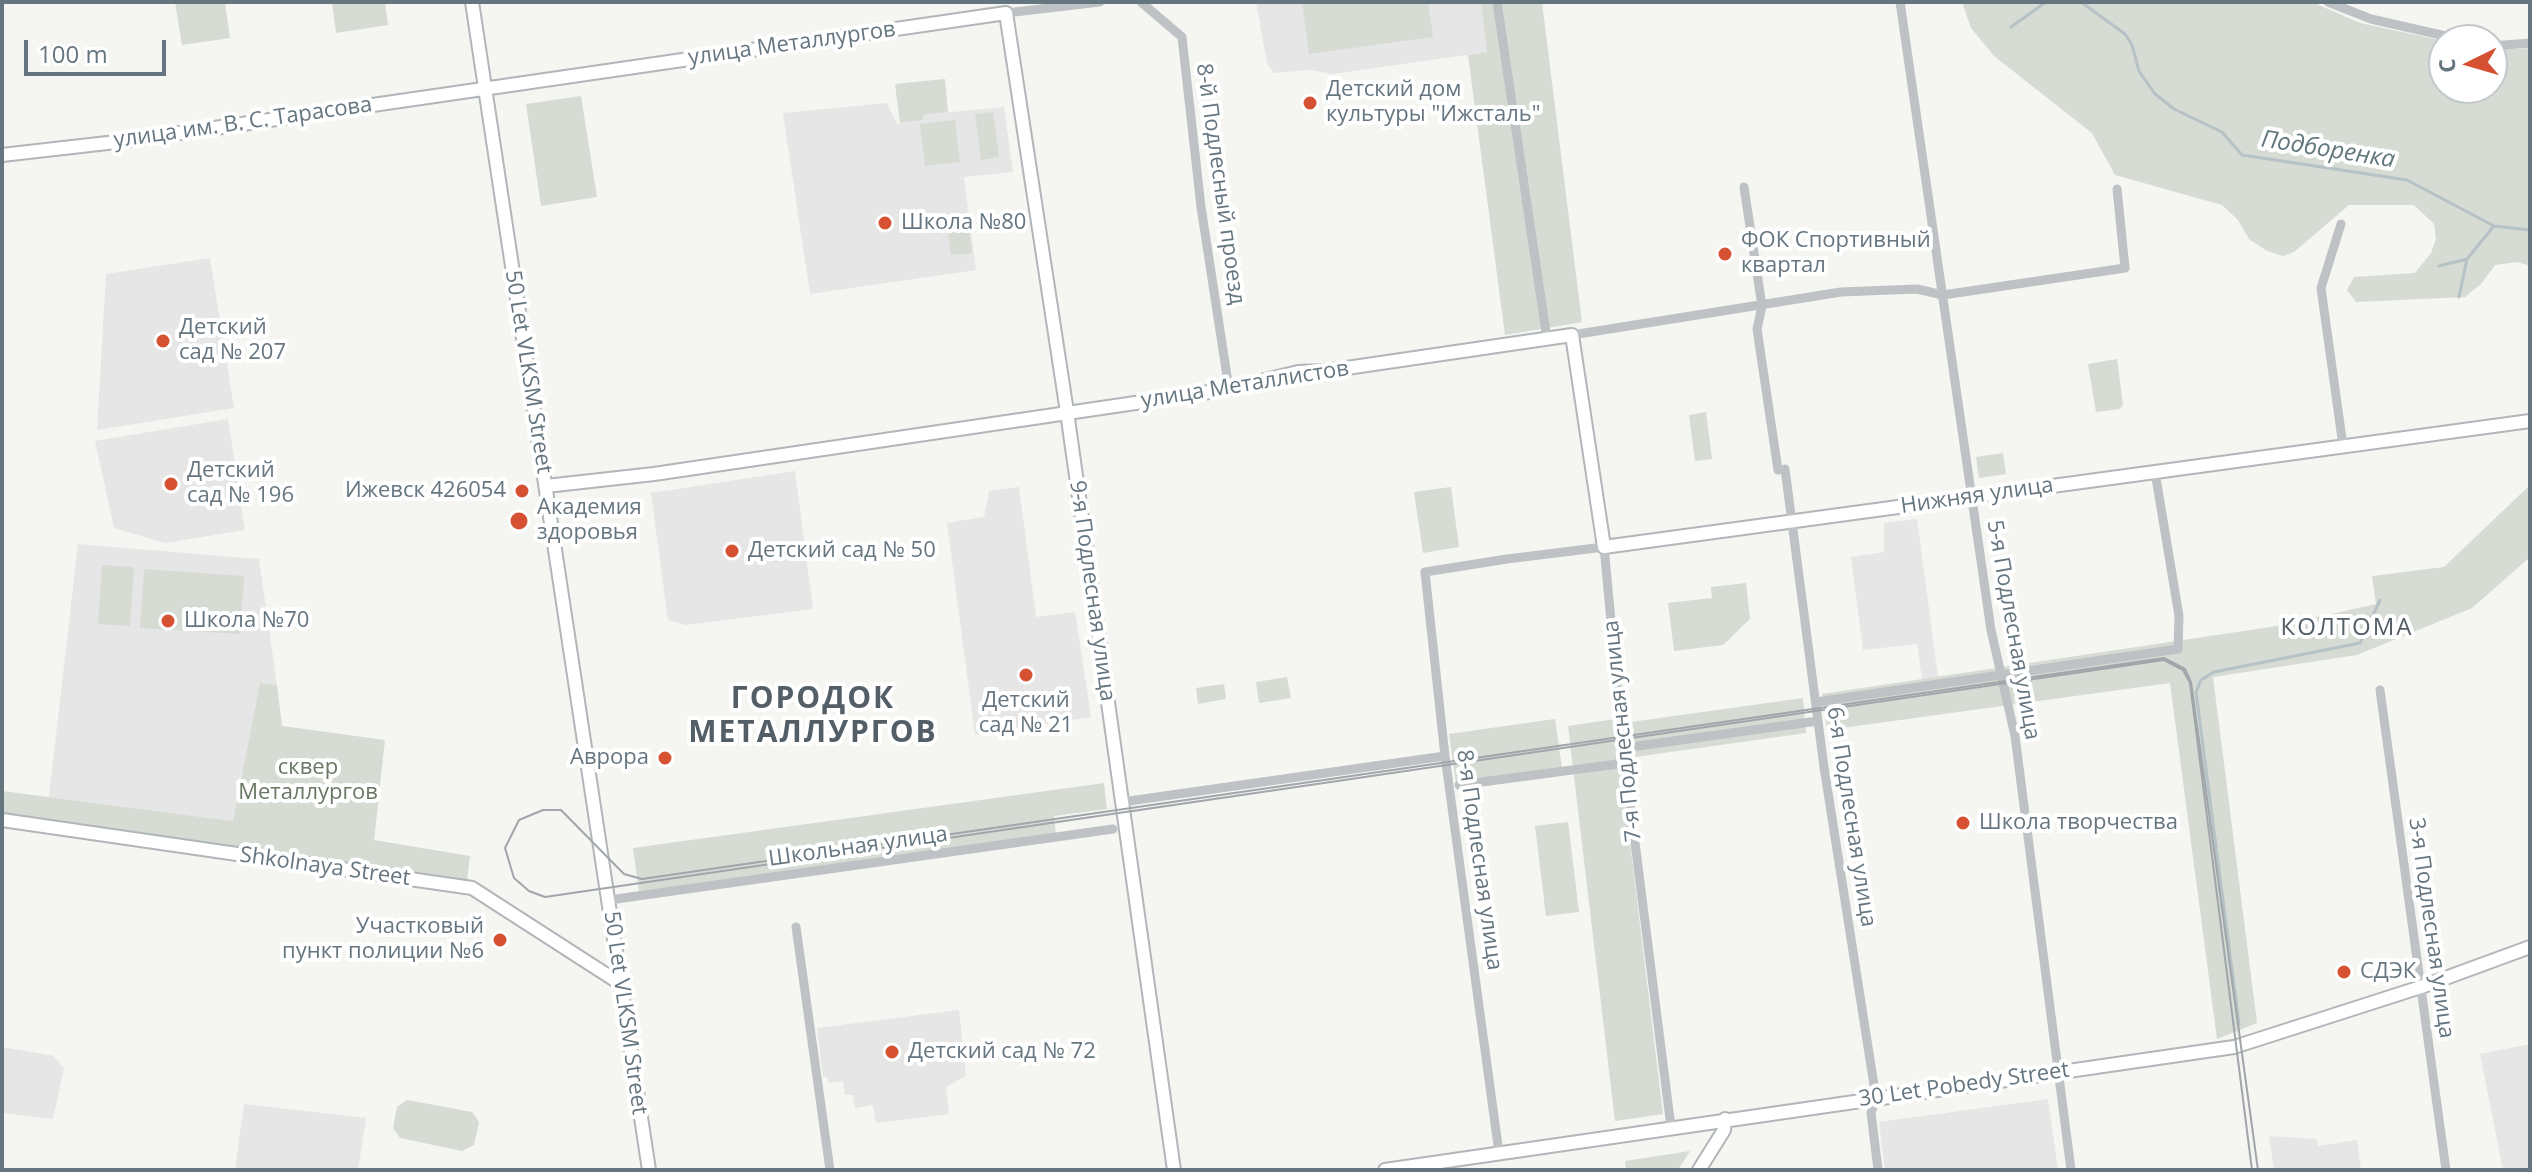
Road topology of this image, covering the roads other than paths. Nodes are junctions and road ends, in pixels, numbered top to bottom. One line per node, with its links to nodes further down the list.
1 (472, 2): 11 (street, 50 Let VLKSM Street)
2 (1100, 2): 7 (street, улица Металлургов)
3 (1141, 2): 20 (street, 8-й Подлесный проезд)
4 (1497, 2): 19 (street)
5 (1900, 2): 16 (street, 5-я Подлесная улица)
6 (2328, 2): 8 (street)
7 (1006, 13): 11 (street, улица Металлургов); 21 (street, 9-я Подлесная улица)
8 (2428, 32)
9 (2530, 43): 10 (street)
10 (2508, 45)
11 (484, 88): 12 (street, улица им. В. С. Тарасова); 25 (street, 50 Let VLKSM Street)
12 (2, 155)
13 (1744, 187): 17 (street, 6-я Подлесная улица)
14 (2117, 189): 16 (street, улица Металлистов)
15 (2341, 224): 23 (street)
16 (1943, 295): 17 (street, улица Металлистов); 26 (street, 5-я Подлесная улица)
17 (1762, 306): 18 (street, улица Металлистов); 27 (street, 6-я Подлесная улица)
18 (1572, 335): 19 (street, улица Металлистов); 28 (street, 7-я Подлесная улица)
19 (1547, 339): 20 (street, улица Металлистов)
20 (1229, 389): 21 (street, улица Металлистов)
21 (1067, 412): 25 (street, улица Металлистов); 38 (street, 9-я Подлесная улица)
22 (2530, 421): 23 (street, Нижняя улица)
23 (2343, 446): 24 (street, Нижняя улица)
24 (2155, 472): 26 (street, Нижняя улица); 30 (street)
25 (546, 486): 41 (street, 50 Let VLKSM Street)
26 (1972, 497): 27 (street, Нижняя улица); 30 (street, 5-я Подлесная улица)
27 (1792, 522): 28 (street, Нижняя улица); 32 (street, 6-я Подлесная улица)
28 (1604, 547): 29 (street, Нижняя улица); 34 (street, 7-я Подлесная улица)
29 (1425, 572): 35 (street, 8-я Подлесная улица)
30 (1999, 675): 32 (street); 46 (street, 5-я Подлесная улица)
31 (2380, 690): 45 (street, 3-я Подлесная улица)
32 (1816, 702): 33 (street, 6-я Подлесная улица)
33 (1818, 721): 34 (street); 47 (street, 6-я Подлесная улица)
34 (1623, 748): 36 (street, 7-я Подлесная улица)
35 (1445, 756): 38 (street); 50 (street, 8-я Подлесная улица)
36 (1625, 763): 37 (street); 49 (street, 7-я Подлесная улица)
37 (1459, 785)
38 (1122, 802): 53 (street, 9-я Подлесная улица)
39 (2, 820): 44 (street, Shkolnaya Street)
40 (1113, 829): 41 (street, Школьная улица)
41 (609, 900): 44 (street, 50 Let VLKSM Street)
42 (796, 927): 52 (street)
43 (2530, 947): 45 (street, 30 Let Pobedy Street)
44 (621, 984): 51 (street, 50 Let VLKSM Street)
45 (2421, 987): 46 (street, 30 Let Pobedy Street); 58 (street, 3-я Подлесная улица)
46 (2058, 1072): 47 (street, 30 Let Pobedy Street); 57 (street, 5-я Подлесная улица)
47 (1876, 1097): 48 (street, 30 Let Pobedy Street); 56 (street, 6-я Подлесная улица)
48 (1725, 1119): 49 (street, 30 Let Pobedy Street); 55 (street)
49 (1671, 1127): 50 (street, 30 Let Pobedy Street)
50 (1499, 1153): 54 (street, 30 Let Pobedy Street)
51 (649, 1170)
52 (830, 1170)
53 (1174, 1170)
54 (1385, 1170)
55 (1699, 1170)
56 (1878, 1170)
57 (2071, 1170)
58 (2446, 1170)

